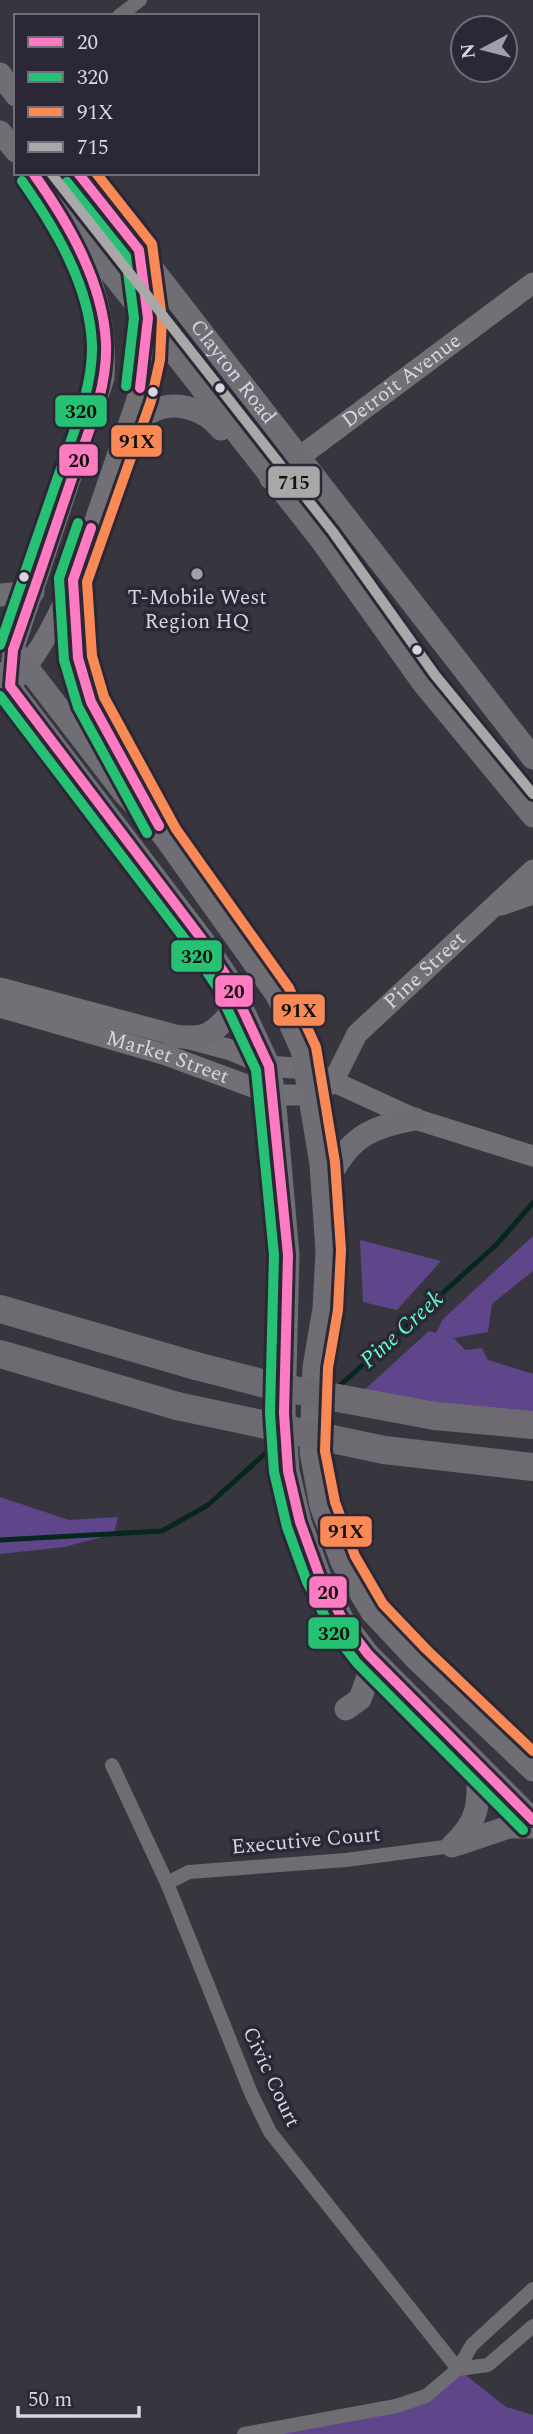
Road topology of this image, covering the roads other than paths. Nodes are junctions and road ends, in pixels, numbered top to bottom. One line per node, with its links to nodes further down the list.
1 (140, 0): 2 (street)
2 (122, 14)
3 (0, 74): 4 (main road)
4 (14, 92)
5 (0, 132): 6 (main road)
6 (14, 149)
7 (80, 175): 9 (main road, Clayton Road)
8 (40, 182): 11 (main road, Clayton Road); 18 (main road)
9 (139, 250): 11 (main road); 13 (main road, Clayton Road)
10 (533, 283): 13 (main road, Detroit Avenue)
11 (148, 318): 12 (main road); 14 (main road, Clayton Road)
12 (125, 433): 14 (main road); 17 (main road)
13 (302, 457): 14 (main road, Detroit Avenue); 16 (main road, Clayton Road)
14 (273, 483): 15 (main road, Clayton Road)
15 (322, 541): 16 (main road, Clayton Road); 23 (main road, Clayton Road)
16 (386, 572): 22 (main road, Clayton Road)
17 (73, 580): 20 (main road); 24 (main road)
18 (33, 592): 19 (main road); 20 (main road)
19 (0, 595)
20 (14, 649): 21 (main road); 24 (main road)
21 (5, 680): 28 (main road)
22 (533, 758)
23 (533, 816)
24 (164, 836): 34 (main road)
25 (533, 870): 27 (main road, Pine Street)
26 (533, 894): 27 (main road)
27 (492, 908): 35 (main road, Pine Street)
28 (229, 980): 32 (main road); 33 (main road)
29 (0, 988): 31 (main road, Market Street)
30 (0, 1004): 31 (main road); 36 (main road, Market Street)
31 (68, 1007): 32 (main road, Market Street)
32 (172, 1036): 33 (main road, Market Street)
33 (269, 1066): 34 (main road, Market Street); 36 (main road)
34 (306, 1069): 35 (main road, Market Street); 37 (main road)
35 (332, 1084): 37 (main road, Market Street); 38 (main road, Market Street)
36 (274, 1095): 37 (main road, Market Street); 45 (main road)
37 (311, 1095): 40 (main road)
38 (415, 1119): 39 (main road, Market Street); 40 (main road)
39 (533, 1156)
40 (322, 1194): 49 (main road)
41 (0, 1309): 43 (highway, bridge)
42 (0, 1354): 44 (highway, bridge)
43 (533, 1425)
44 (533, 1466)
45 (374, 1660): 46 (main road); 48 (main road)
46 (346, 1709)
47 (112, 1765): 53 (street, Civic Court)
48 (478, 1766): 50 (main road); 52 (main road)
49 (533, 1770)
50 (533, 1820)
51 (533, 1826): 52 (main road)
52 (452, 1846): 53 (street, Executive Court)
53 (167, 1883): 56 (street, Civic Court)
54 (533, 2289): 56 (street)
55 (533, 2326): 56 (street)
56 (458, 2369): 57 (street)
57 (244, 2434)

